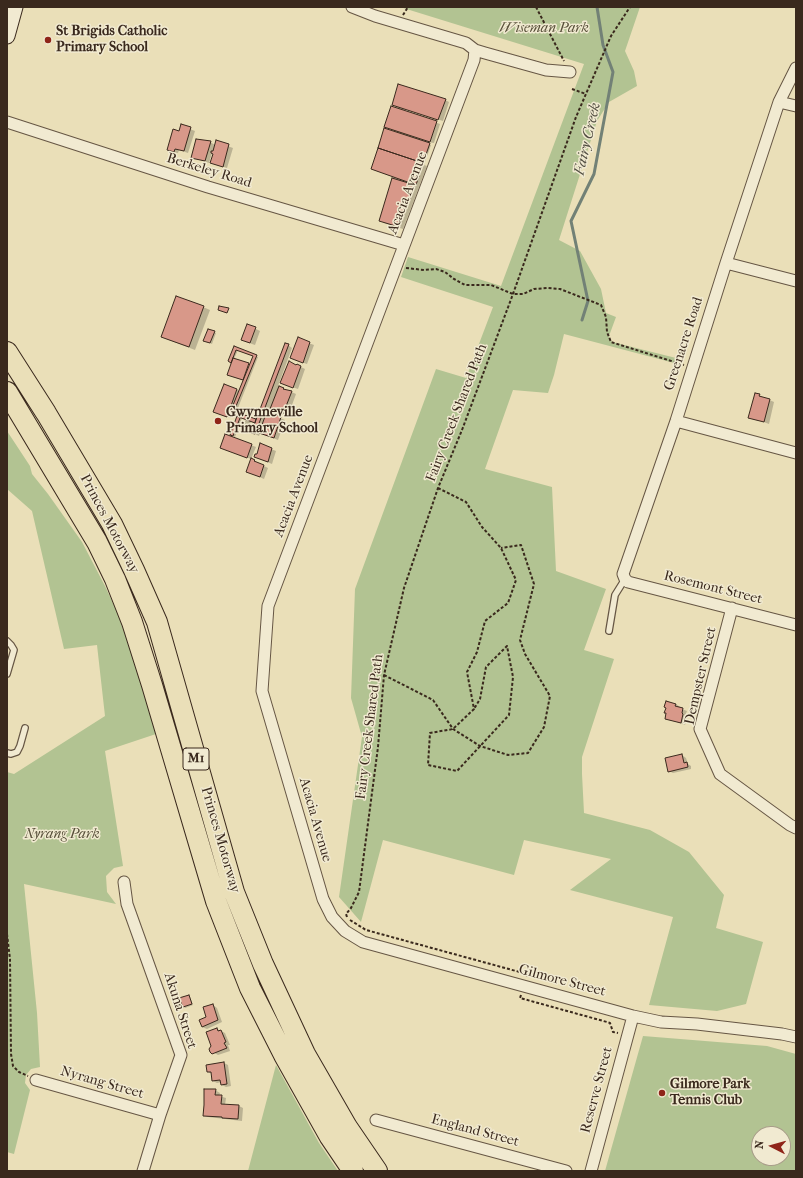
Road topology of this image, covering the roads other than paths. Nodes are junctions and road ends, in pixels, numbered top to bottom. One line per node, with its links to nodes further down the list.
1 (15, 7): 3 (main road)
2 (352, 7): 4 (street)
3 (7, 36)
4 (475, 50): 6 (street); 10 (street, Acacia Avenue)
5 (796, 68): 7 (street, Greenacre Road)
6 (570, 72)
7 (779, 102): 8 (street); 11 (street, Greenacre Road)
8 (796, 106)
9 (7, 122): 10 (street, Berkeley Road)
10 (404, 245): 29 (street, Acacia Avenue)
11 (726, 262): 12 (street); 17 (street, Greenacre Road)
12 (796, 281)
13 (7, 352): 37 (highway, Princes Motorway / M1)
14 (7, 392): 16 (highway, Princes Motorway / M1)
15 (7, 395): 16 (highway)
16 (22, 416): 36 (highway, Princes Motorway / M1)
17 (676, 421): 18 (street); 19 (street, Greenacre Road)
18 (796, 453)
19 (625, 579): 20 (street, Rosemont Street); 22 (lane, Greenacre Road)
20 (732, 608): 21 (street, Rosemont Street); 27 (street, Dempster Street)
21 (796, 624)
22 (609, 631)
23 (7, 641): 24 (lane)
24 (7, 674)
25 (25, 728): 26 (lane)
26 (7, 753)
27 (796, 828)
28 (124, 882): 33 (street, Akuna Street)
29 (332, 917): 30 (street, Gilmore Street)
30 (633, 1016): 31 (street, Gilmore Street); 39 (street, Reserve Street)
31 (796, 1037)
32 (36, 1080): 33 (street, Nyrang Street)
33 (160, 1115): 35 (street, Akuna Street)
34 (376, 1120): 38 (street, England Street)
35 (143, 1171)
36 (353, 1171)
37 (377, 1171)
38 (566, 1171)
39 (590, 1171)

